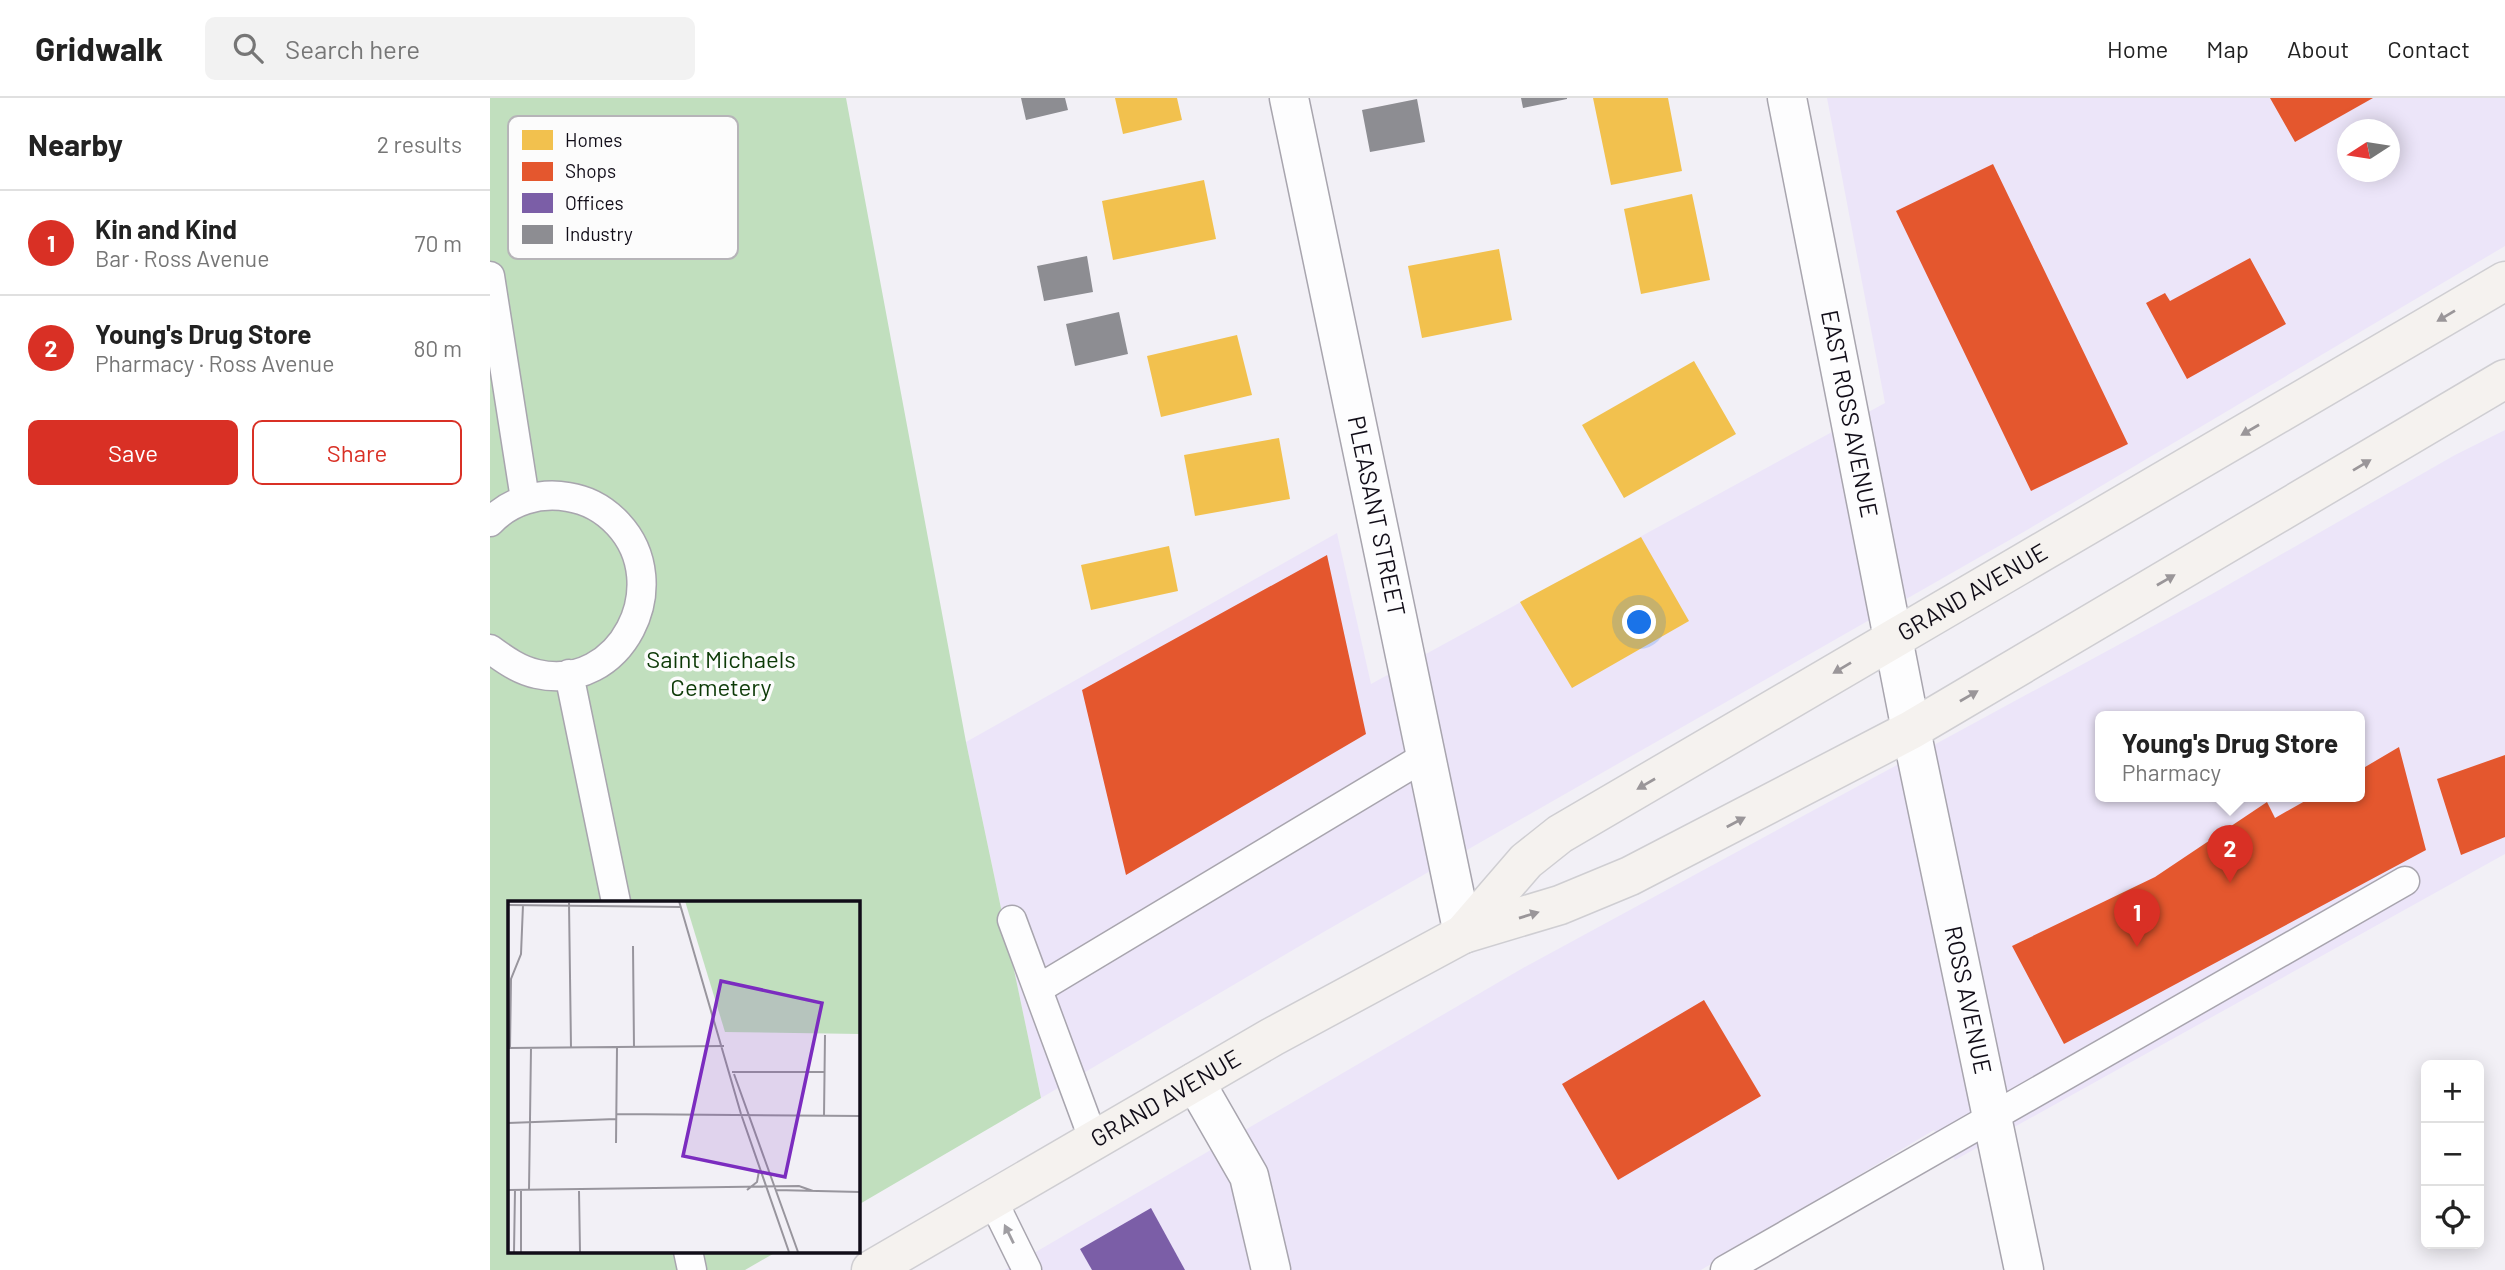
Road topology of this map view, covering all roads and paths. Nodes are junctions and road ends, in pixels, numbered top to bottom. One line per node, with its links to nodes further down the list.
1 (1289, 98): 14 (street, PLEASANT STREET)
2 (1787, 98): 10 (street, EAST ROSS AVENUE)
3 (490, 276): 8 (lane)
4 (2505, 281): 10 (main road, GRAND AVENUE, one-way to 10)
5 (2505, 379): 7 (main road, GRAND AVENUE)
6 (2505, 404): 7 (main road)
7 (2426, 427): 13 (main road, GRAND AVENUE, one-way to 7)
8 (525, 499): 9 (lane); 12 (lane)
9 (490, 522)
10 (1893, 638): 13 (street, EAST ROSS AVENUE); 18 (main road, GRAND AVENUE, one-way to 18)
11 (490, 649): 12 (lane)
12 (569, 674): 16 (lane)
13 (1911, 730): 18 (main road, GRAND AVENUE, one-way to 13); 21 (street, ROSS AVENUE)
14 (1426, 756): 18 (street, PLEASANT STREET); 19 (lane)
15 (2405, 881): 21 (lane)
16 (616, 901)
17 (1012, 920): 19 (lane)
18 (1463, 934): 20 (main road, GRAND AVENUE)
19 (1038, 989): 22 (lane)
20 (1195, 1082): 22 (main road, GRAND AVENUE); 28 (street)
21 (1992, 1118): 29 (lane); 30 (street, ROSS AVENUE)
22 (1094, 1141): 23 (main road, GRAND AVENUE)
23 (992, 1199): 26 (main road, GRAND AVENUE); 27 (lane, one-way to 23)
24 (688, 1252): 25 (lane)
25 (692, 1270)
26 (871, 1270)
27 (1027, 1270)
28 (1271, 1270)
29 (1725, 1270)
30 (2024, 1270)

